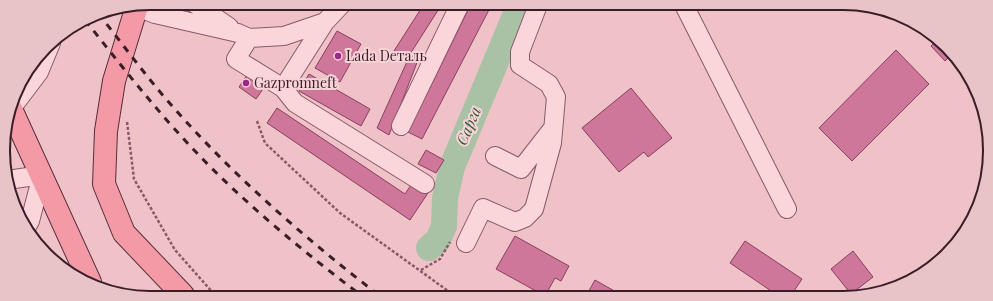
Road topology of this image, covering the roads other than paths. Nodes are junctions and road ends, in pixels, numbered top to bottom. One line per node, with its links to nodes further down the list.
1 (146, 10): 9 (street)
2 (205, 10): 9 (street)
3 (336, 10): 8 (street)
4 (457, 10): 12 (street)
5 (536, 10): 13 (street)
6 (687, 10): 18 (street)
7 (136, 11): 22 (main road)
8 (325, 22): 9 (street); 10 (street)
9 (244, 36): 10 (street)
10 (283, 88): 17 (street)
11 (14, 116): 15 (main road)
12 (401, 126)
13 (553, 128): 14 (street); 20 (street)
14 (495, 156)
15 (42, 175): 16 (street); 19 (street); 21 (main road)
16 (13, 179)
17 (425, 184)
18 (787, 209)
19 (30, 222)
20 (466, 243)
21 (88, 277)
22 (179, 291)

